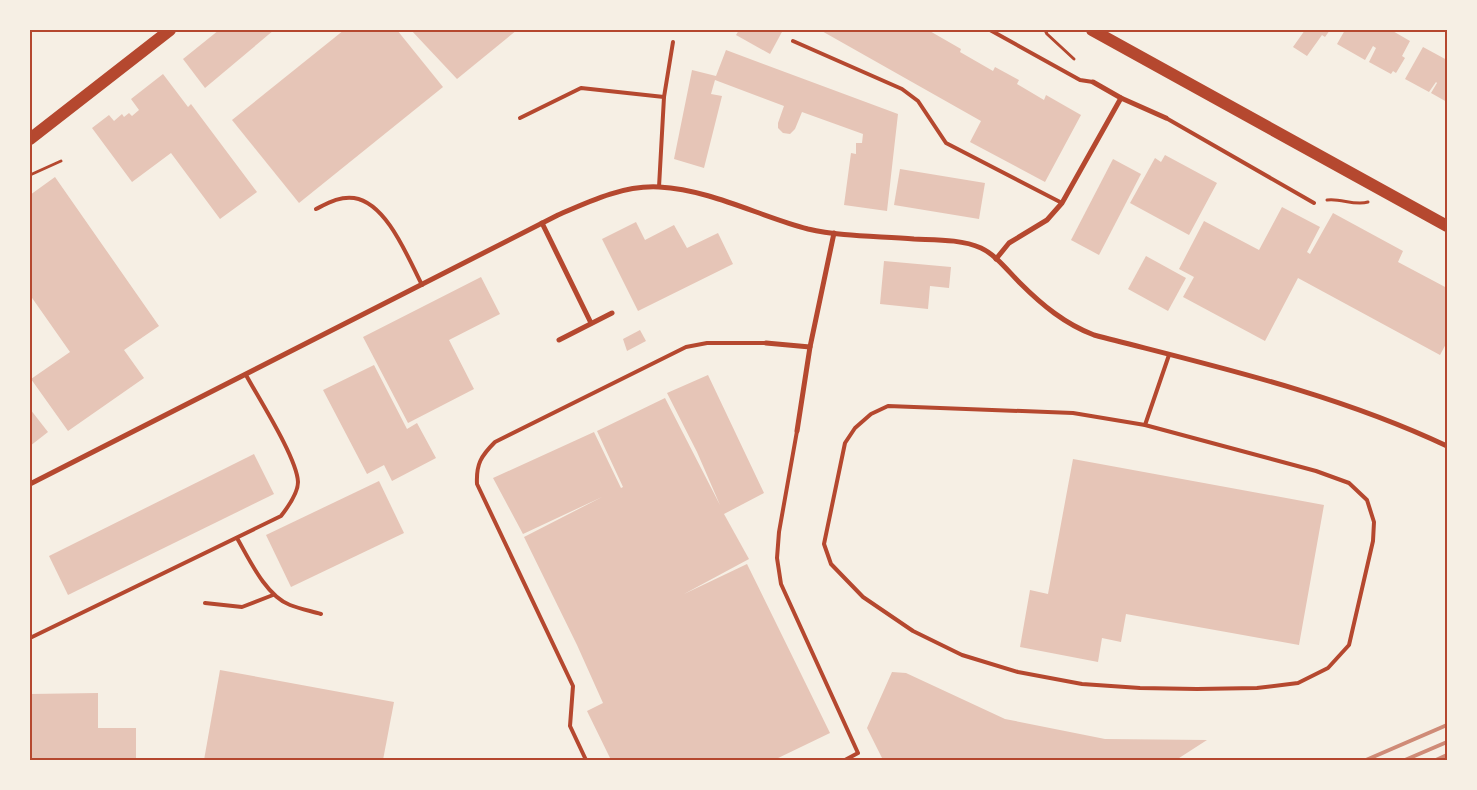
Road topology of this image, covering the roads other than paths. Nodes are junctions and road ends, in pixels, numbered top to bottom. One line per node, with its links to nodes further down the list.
1 (170, 30): 11 (main road)
2 (990, 30): 6 (lane)
3 (1092, 30): 17 (main road)
4 (793, 41): 14 (lane)
5 (673, 42): 7 (lane)
6 (1094, 82): 8 (street)
7 (664, 97): 9 (lane); 12 (lane)
8 (1121, 98): 10 (street); 14 (street)
9 (520, 118)
10 (1166, 118): 13 (lane)
11 (30, 139)
12 (659, 187): 16 (street); 18 (street)
13 (1314, 202)
14 (1062, 203): 19 (street)
15 (316, 209): 20 (lane)
16 (542, 223): 20 (street); 22 (street)
17 (1447, 226)
18 (834, 233): 19 (street); 25 (street)
19 (996, 259): 26 (street)
20 (422, 284): 27 (street)
21 (612, 313): 22 (street)
22 (591, 323): 23 (street)
23 (559, 340)
24 (766, 343): 25 (street); 37 (lane)
25 (810, 347): 29 (street)
26 (1169, 355): 28 (lane); 30 (street)
27 (246, 375): 31 (street); 32 (lane)
28 (1145, 425): 28 (lane)
29 (797, 430): 38 (lane)
30 (1447, 446)
31 (30, 484)
32 (237, 538): 33 (lane); 36 (lane)
33 (273, 595): 34 (lane); 35 (lane)
34 (205, 603)
35 (321, 614)
36 (30, 638)
37 (586, 760)
38 (845, 760)

